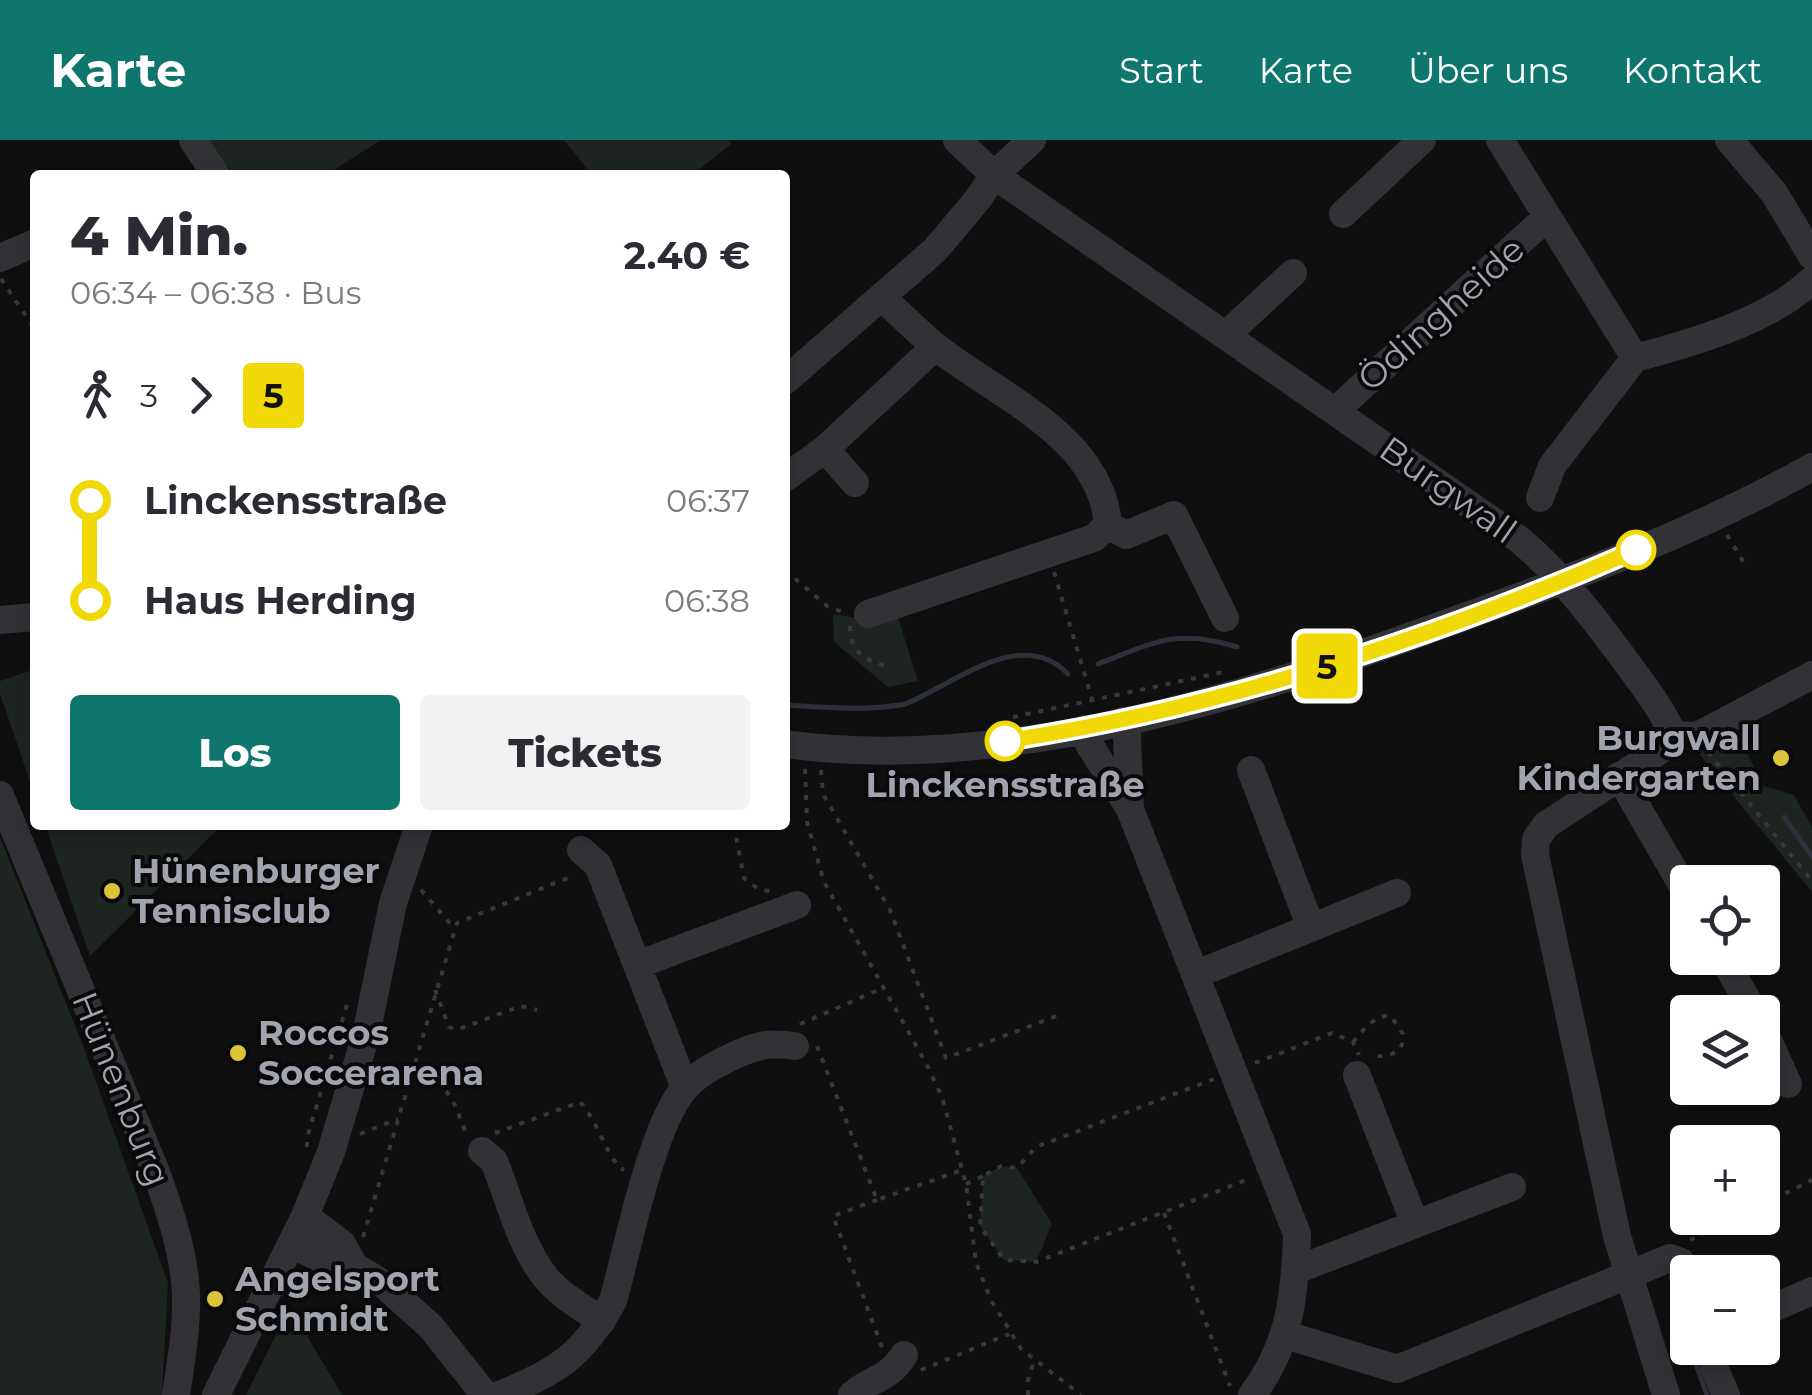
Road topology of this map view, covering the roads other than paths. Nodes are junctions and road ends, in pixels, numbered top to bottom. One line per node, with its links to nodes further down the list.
1 (193, 140): 7 (street)
2 (957, 140): 8 (street, Burgwall)
3 (1032, 140): 8 (street)
4 (1422, 140): 9 (street)
5 (1500, 140): 10 (street)
6 (1728, 140): 12 (street)
7 (213, 170)
8 (994, 175): 16 (street); 17 (street, Burgwall)
9 (1343, 214)
10 (1547, 217): 19 (street); 21 (street, Ödingheide)
11 (30, 245): 13 (street)
12 (1812, 256)
13 (0, 258)
14 (1294, 273): 17 (street)
15 (1812, 280): 19 (street)
16 (883, 298): 18 (street); 20 (street)
17 (1226, 335): 21 (street, Burgwall)
18 (936, 346): 22 (street); 27 (street)
19 (1636, 358): 26 (street)
20 (790, 377)
21 (1335, 411): 28 (street, Burgwall)
22 (824, 449): 24 (street); 25 (street)
23 (1812, 467): 28 (street)
24 (790, 474)
25 (855, 483)
26 (1540, 498)
27 (1108, 525): 29 (street); 31 (street)
28 (1564, 580): 34 (street); 36 (street, Burgwall)
29 (868, 614)
30 (30, 617): 32 (street)
31 (1225, 618)
32 (0, 620)
33 (1812, 675): 36 (street)
34 (1123, 721): 35 (street); 41 (street)
35 (1084, 729): 37 (street); 41 (street)
36 (1685, 736): 39 (street)
37 (790, 744)
38 (1252, 770): 47 (street)
39 (1620, 776): 44 (street); 63 (street)
40 (0, 796): 71 (street, Hünenburg)
41 (1130, 809): 49 (street)
42 (417, 830): 57 (street)
43 (589, 858): 48 (street)
44 (1671, 865)
45 (1397, 893): 47 (street)
46 (789, 899): 48 (street)
47 (1311, 928): 49 (street)
48 (637, 965): 54 (street)
49 (1196, 974): 62 (street)
50 (783, 1044): 54 (street)
51 (1358, 1064): 58 (street)
52 (1780, 1066): 53 (street)
53 (1788, 1084)
54 (685, 1088): 66 (street)
55 (482, 1151): 66 (street)
56 (1512, 1186): 58 (street)
57 (305, 1216): 59 (street); 60 (street)
58 (1416, 1224): 62 (street)
59 (292, 1244): 60 (street); 72 (street)
60 (354, 1266): 73 (street)
61 (1670, 1267): 63 (street)
62 (1296, 1270): 67 (street)
63 (1629, 1274): 70 (street); 77 (street)
64 (1812, 1290): 65 (street)
65 (1780, 1305)
66 (602, 1321): 74 (street)
67 (1286, 1335): 70 (street); 76 (street)
68 (898, 1364): 75 (street)
69 (1714, 1365): 78 (street)
70 (1402, 1382)
71 (176, 1395)
72 (216, 1395)
73 (485, 1395)
74 (499, 1395)
75 (852, 1395)
76 (1252, 1395)
77 (1666, 1395)
78 (1726, 1395)

